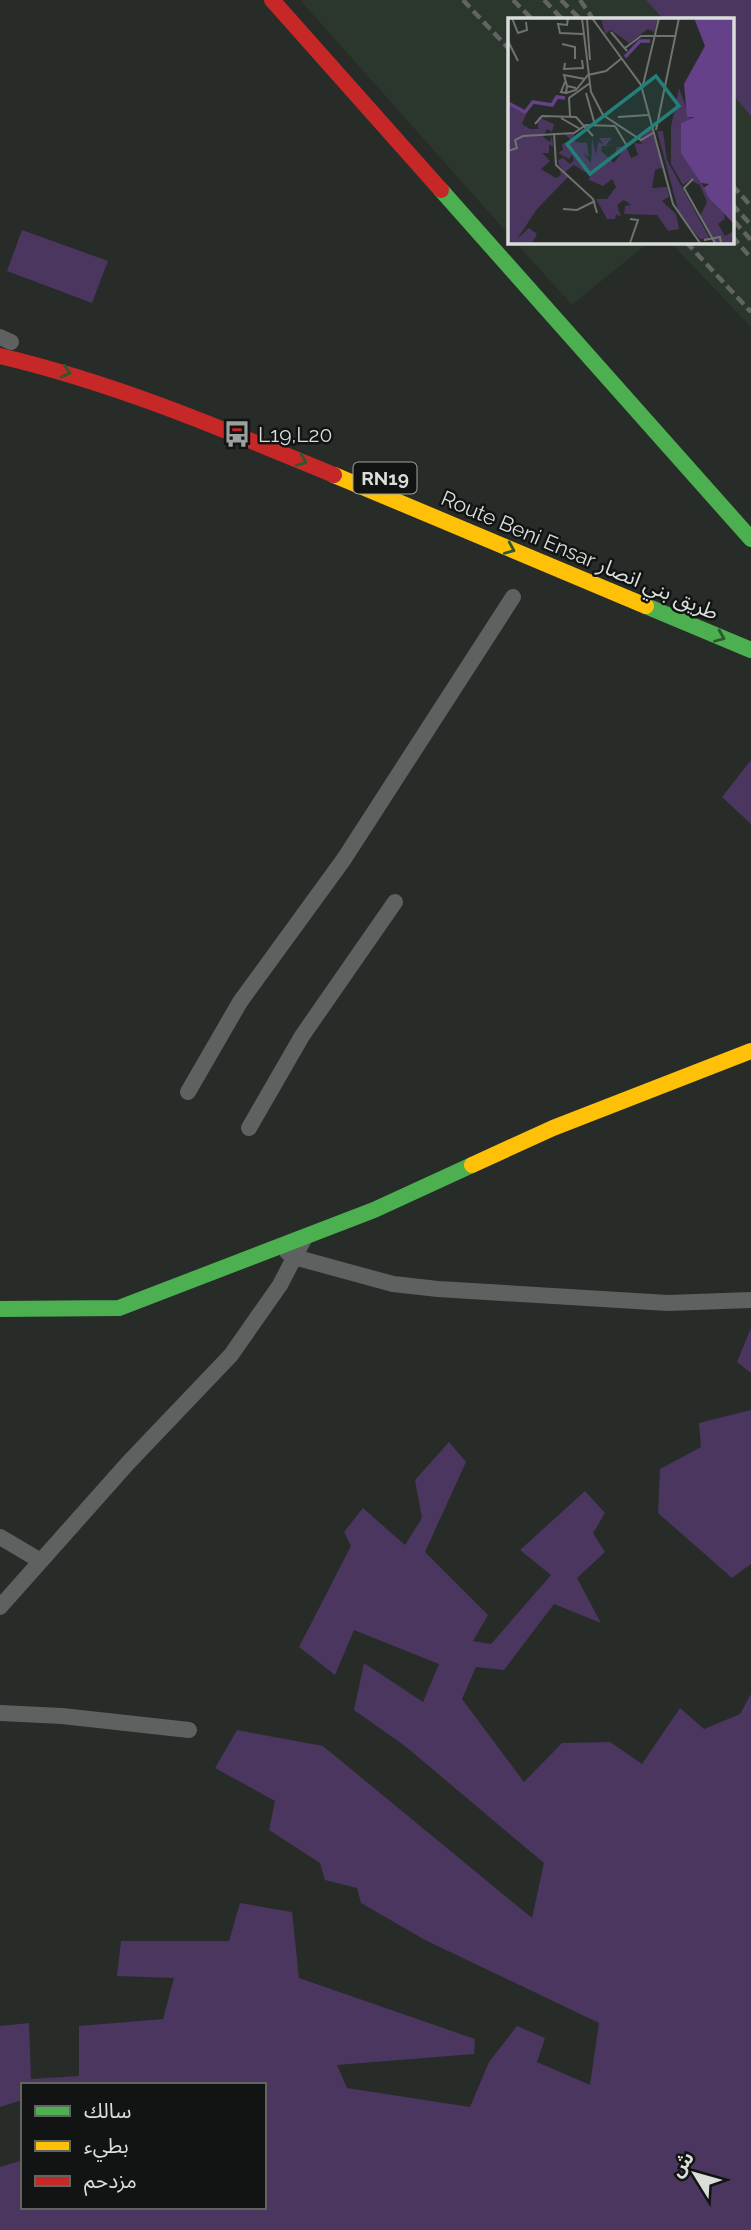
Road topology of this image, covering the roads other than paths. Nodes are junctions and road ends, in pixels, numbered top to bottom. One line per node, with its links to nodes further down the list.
1 (272, 0): 5 (main road)
2 (0, 356): 9 (main road, Route Beni Ensar طريق بني انصار / RN19, one-way to 9)
3 (194, 400): 4 (main road, RN19)
4 (355, 466)
5 (751, 539)
6 (626, 580): 8 (main road, Route Beni Ensar طريق بني انصار)
7 (513, 597): 12 (street)
8 (751, 633)
9 (751, 650)
10 (395, 902): 13 (street)
11 (751, 1051): 14 (main road)
12 (188, 1092)
13 (249, 1128)
14 (305, 1237): 15 (main road); 16 (street)
15 (278, 1247): 16 (street); 18 (main road)
16 (294, 1258): 17 (street); 20 (street)
17 (751, 1300)
18 (0, 1310)
19 (0, 1537): 20 (street)
20 (39, 1560): 21 (street)
21 (0, 1607)
22 (0, 1713): 23 (street)
23 (189, 1730)

